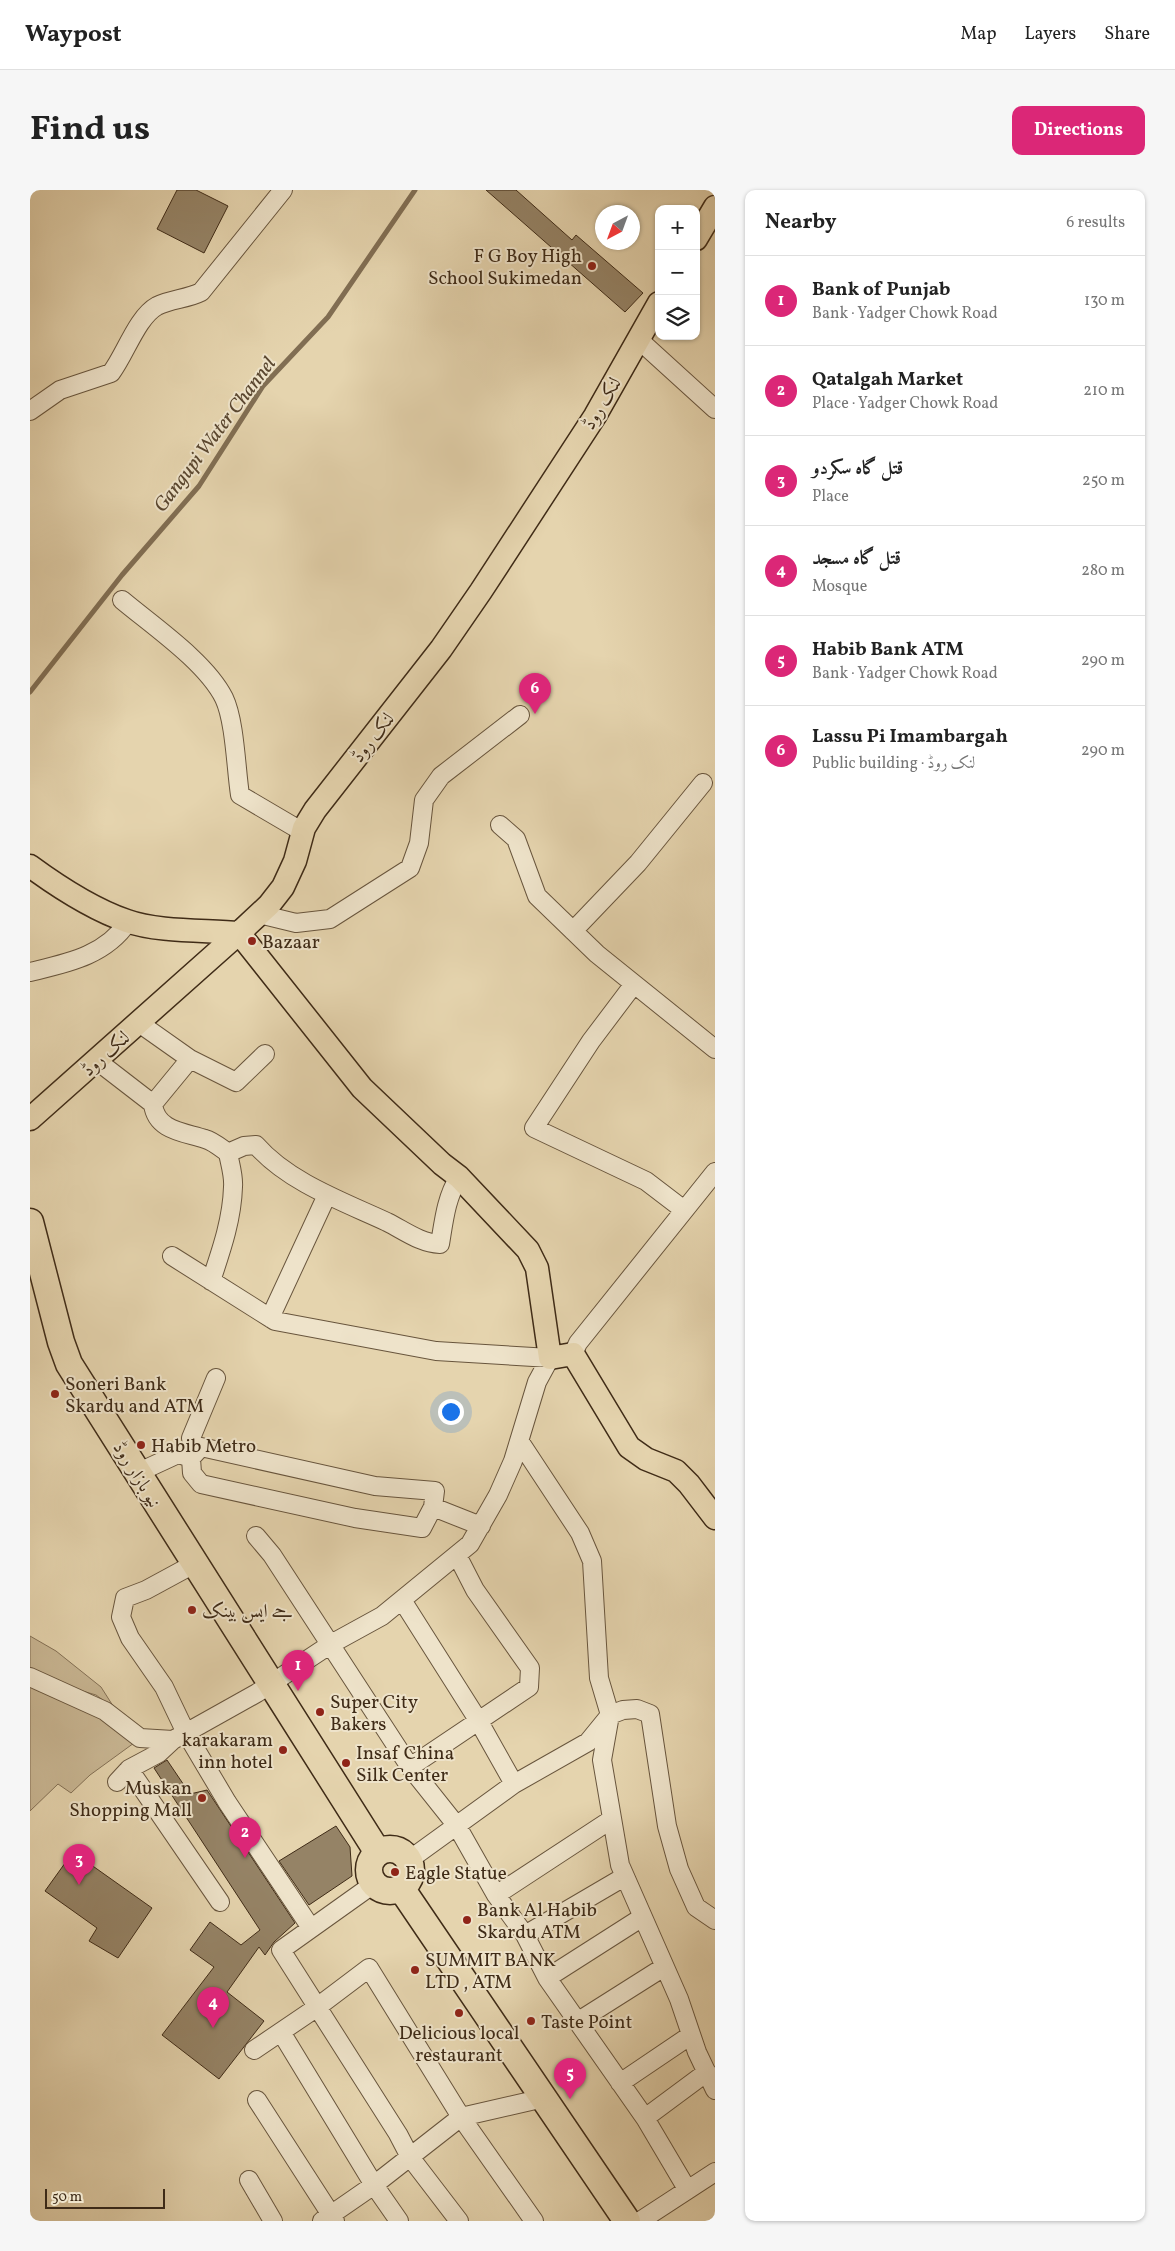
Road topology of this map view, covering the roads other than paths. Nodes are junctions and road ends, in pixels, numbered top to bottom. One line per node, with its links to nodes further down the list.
1 (283, 190): 7 (street)
2 (715, 207): 3 (main road)
3 (700, 232)
4 (655, 310): 5 (main road, لنک روڈ)
5 (638, 339): 6 (street); 12 (main road, لنک روڈ)
6 (715, 409)
7 (30, 411)
8 (122, 600): 12 (street)
9 (520, 716): 14 (street)
10 (703, 783): 16 (street)
11 (500, 825): 16 (street)
12 (303, 832): 14 (main road, لنک روڈ)
13 (30, 866): 15 (main road)
14 (259, 914): 17 (main road, لنک روڈ)
15 (128, 922): 17 (main road); 18 (street)
16 (573, 931): 19 (street)
17 (239, 933): 20 (main road, لنک روڈ); 29 (main road)
18 (30, 972)
19 (634, 984): 21 (street); 31 (street)
20 (139, 1023): 23 (street); 24 (main road, لنک روڈ)
21 (715, 1049)
22 (265, 1054): 23 (street)
23 (190, 1059): 25 (street)
24 (96, 1060): 25 (street); 26 (main road, لنک روڈ)
25 (152, 1104): 27 (street)
26 (30, 1120)
27 (228, 1152): 30 (street); 34 (street)
28 (714, 1176): 31 (street)
29 (459, 1177): 30 (street); 37 (main road)
30 (327, 1195): 35 (street)
31 (684, 1210): 36 (street)
32 (30, 1222): 41 (highway, نیو بازار روڈ)
33 (172, 1256): 34 (street)
34 (211, 1282): 35 (street)
35 (270, 1318): 37 (street)
36 (573, 1354): 37 (main road); 43 (main road)
37 (550, 1358): 39 (street)
38 (216, 1378): 40 (street)
39 (520, 1442): 44 (street); 52 (street)
40 (196, 1453): 41 (street); 42 (street); 42 (street)
41 (137, 1473): 47 (highway, نیو بازار روڈ)
42 (433, 1507): 44 (street)
43 (715, 1518)
44 (482, 1526): 46 (street)
45 (256, 1536): 49 (street)
46 (457, 1555): 48 (street); 53 (street)
47 (194, 1564): 51 (highway, نیو بازار روڈ); 54 (street)
48 (402, 1600): 49 (street); 53 (street)
49 (331, 1644): 51 (street); 55 (street)
50 (30, 1677): 54 (street)
51 (271, 1682): 54 (street); 61 (highway, نیو بازار روڈ)
52 (610, 1715): 58 (street); 59 (street); 69 (street)
53 (478, 1720): 55 (street); 58 (street)
54 (180, 1737): 56 (street); 70 (street)
55 (410, 1767): 60 (street)
56 (129, 1769): 57 (street); 67 (street)
57 (117, 1782)
58 (514, 1784): 60 (street)
59 (612, 1820): 63 (street); 66 (street)
60 (458, 1826): 62 (street); 66 (street)
61 (378, 1852): 62 (highway); 64 (highway)
62 (409, 1860): 65 (highway)
63 (624, 1877): 68 (street); 71 (street)
64 (374, 1883): 65 (highway); 70 (street)
65 (402, 1888): 81 (highway)
66 (496, 1895): 71 (street)
67 (220, 1902)
68 (641, 1918): 72 (street); 73 (street)
69 (715, 1920)
70 (311, 1928): 74 (street)
71 (525, 1935): 73 (street)
72 (664, 1967): 75 (street); 77 (street)
73 (547, 1978): 75 (street)
74 (316, 2008): 76 (street); 83 (street); 85 (street)
75 (577, 2022): 80 (street)
76 (281, 2032): 78 (street); 88 (street)
77 (691, 2035): 79 (street); 80 (street)
78 (254, 2050)
79 (711, 2078): 84 (street)
80 (620, 2083): 84 (street)
81 (544, 2098): 83 (street); 95 (highway)
82 (257, 2100): 90 (street)
83 (461, 2117): 85 (street); 94 (street)
84 (645, 2118): 89 (street)
85 (410, 2157): 88 (street); 93 (street)
86 (715, 2172): 89 (street)
87 (249, 2180): 91 (street)
88 (374, 2184): 90 (street); 92 (street)
89 (687, 2189): 96 (street)
90 (329, 2219)
91 (273, 2221)
92 (398, 2221)
93 (459, 2221)
94 (534, 2221)
95 (627, 2221)
96 (640, 2221)

